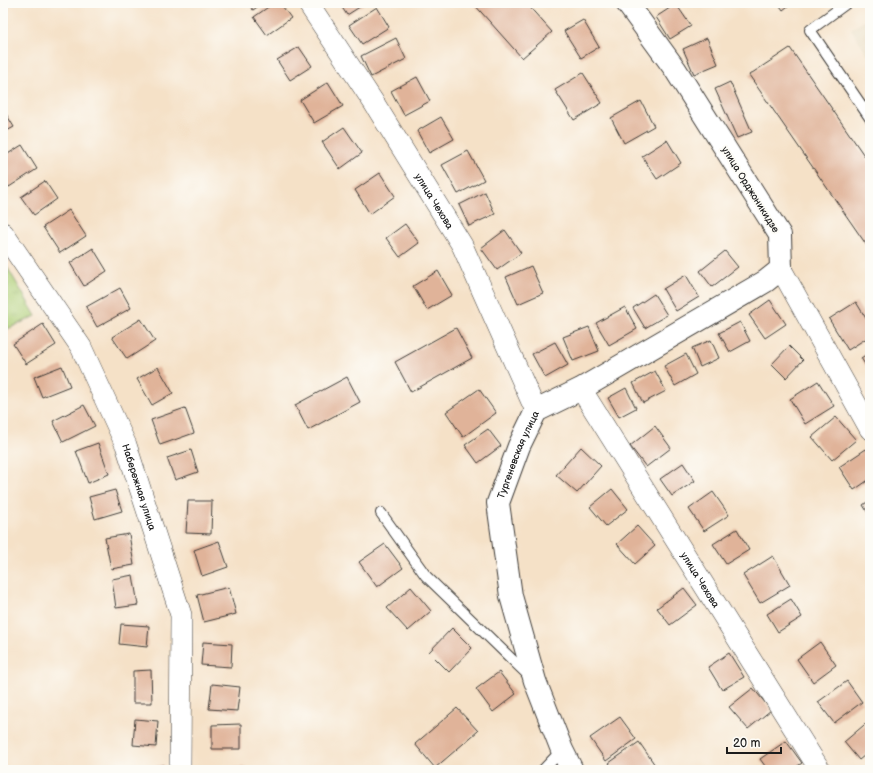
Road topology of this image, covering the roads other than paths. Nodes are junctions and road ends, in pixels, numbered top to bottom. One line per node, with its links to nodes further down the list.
1 (308, 3): 8 (street, улица Чехова)
2 (627, 3): 6 (street, улица Орджоникидзе)
3 (847, 3): 4 (lane)
4 (870, 118)
5 (3, 233): 13 (street, Набережная улица)
6 (781, 269): 7 (street, Тургеневская улица); 9 (street, улица Орджоникидзе)
7 (581, 390): 8 (street, Тургеневская улица); 16 (street, улица Чехова)
8 (536, 411): 11 (street, Тургеневская улица)
9 (870, 429)
10 (381, 513): 11 (lane)
11 (535, 681): 12 (street, Тургеневская улица)
12 (562, 750): 14 (lane); 15 (street, Тургеневская улица)
13 (180, 770)
14 (543, 770)
15 (572, 770)
16 (820, 770)

